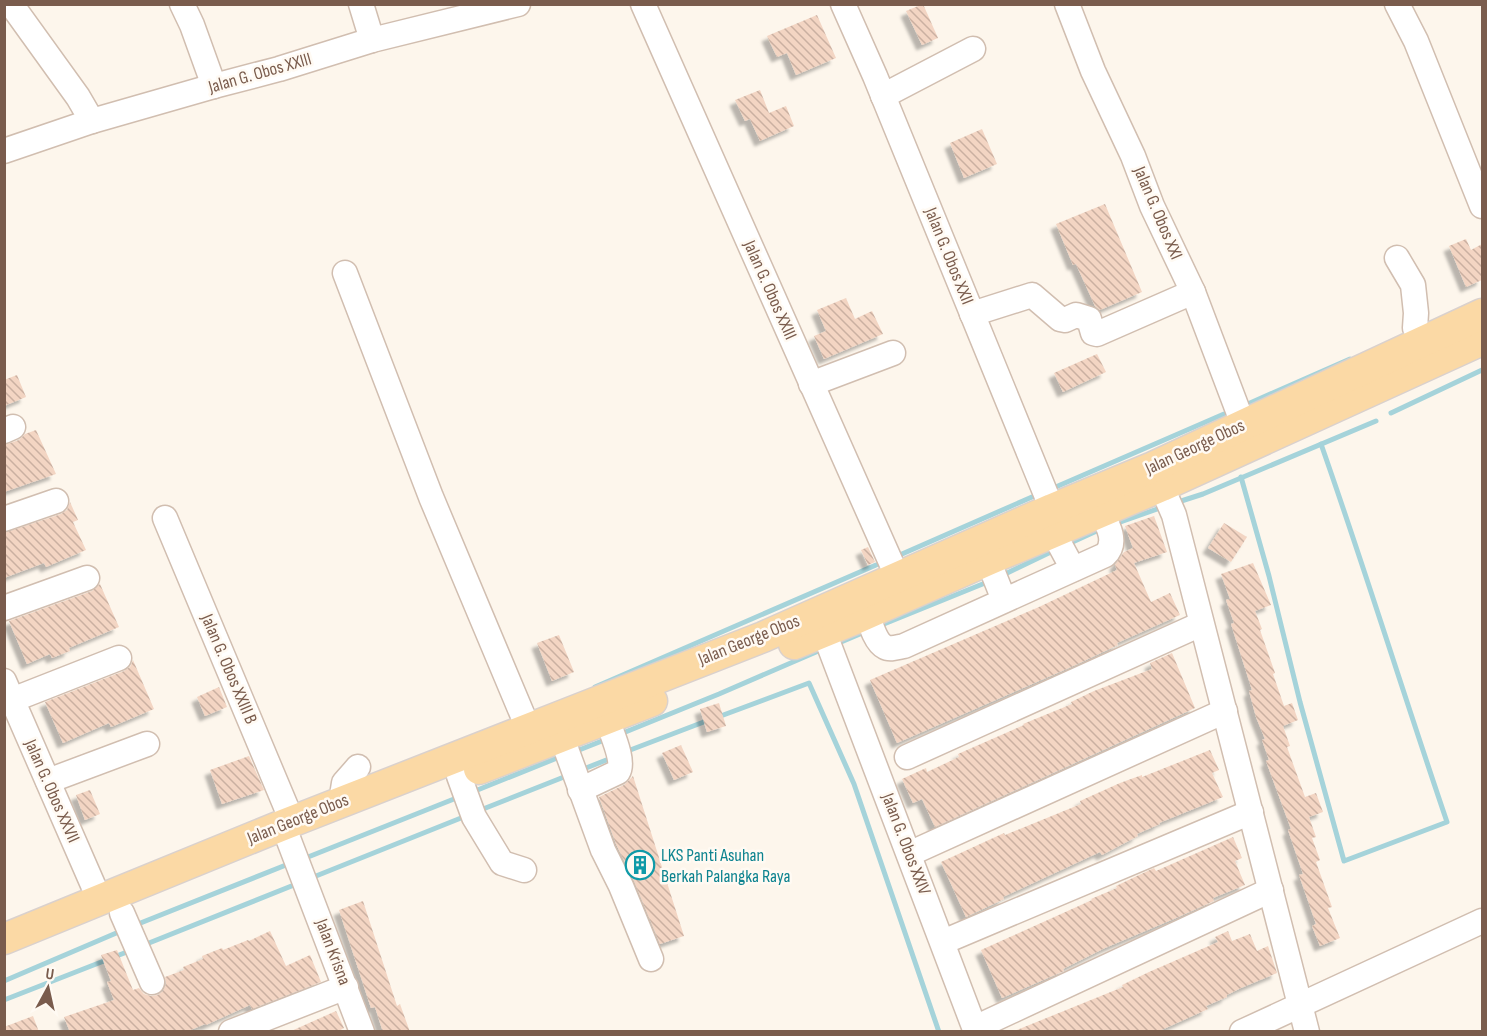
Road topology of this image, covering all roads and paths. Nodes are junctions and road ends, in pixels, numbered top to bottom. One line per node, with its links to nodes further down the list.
1 (11, 4): 13 (street)
2 (182, 4): 11 (street)
3 (361, 4): 9 (street)
4 (518, 4): 9 (street, Jalan G. Obos XXIII)
5 (643, 4): 24 (street, Jalan G. Obos XXIII)
6 (843, 4): 12 (street, Jalan G. Obos XXII)
7 (1067, 4): 18 (street, Jalan G. Obos XXI)
8 (1397, 4): 15 (street)
9 (372, 40): 11 (street, Jalan G. Obos XXIII)
10 (973, 49): 12 (street)
11 (214, 86): 13 (street, Jalan G. Obos XXIII)
12 (883, 96): 19 (street, Jalan G. Obos XXII)
13 (92, 121): 14 (street, Jalan G. Obos XXIII)
14 (4, 152)
15 (1482, 206)
16 (1397, 258): 22 (street)
17 (345, 273): 42 (street)
18 (1193, 292): 19 (street); 25 (street, Jalan G. Obos XXI)
19 (972, 314): 31 (street, Jalan G. Obos XXII)
20 (1482, 314): 22 (main road, Jalan George Obos)
21 (1482, 340): 26 (main road, Jalan George Obos)
22 (1422, 342): 25 (main road, Jalan George Obos)
23 (893, 353): 24 (street)
24 (811, 384): 32 (street, Jalan G. Obos XXIII)
25 (1243, 424): 26 (main road, Jalan George Obos)
26 (1164, 491): 30 (main road, Jalan George Obos); 31 (main road, Jalan George Obos); 37 (street)
27 (56, 501): 29 (street)
28 (165, 518): 53 (street, Jalan G. Obos XXIII B)
29 (4, 519)
30 (1106, 522): 31 (main road, Jalan George Obos); 31 (street)
31 (1061, 542): 32 (main road, Jalan George Obos); 34 (main road, Jalan George Obos); 34 (street)
32 (897, 576): 38 (main road, Jalan George Obos)
33 (87, 578): 35 (street)
34 (996, 580): 36 (main road, Jalan George Obos); 36 (street)
35 (4, 608)
36 (871, 624): 38 (main road, Jalan George Obos)
37 (1201, 624): 41 (street); 46 (street)
38 (825, 636): 42 (main road, Jalan George Obos); 43 (main road, Jalan George Obos); 54 (street, Jalan G. Obos XXIV)
39 (119, 658): 40 (street)
40 (8, 691): 48 (street, Jalan G. Obos XXVII)
41 (1225, 711): 52 (street); 54 (street)
42 (528, 728): 51 (main road, Jalan George Obos)
43 (611, 732): 45 (main road, Jalan George Obos); 50 (street)
44 (147, 744): 48 (street)
45 (566, 749): 49 (main road, Jalan George Obos); 50 (street)
46 (907, 758)
47 (358, 767): 51 (street)
48 (48, 781): 58 (street, Jalan G. Obos XXVII)
49 (464, 788): 53 (main road, Jalan George Obos); 55 (street)
50 (580, 790): 63 (street)
51 (341, 802): 53 (main road, Jalan George Obos)
52 (1251, 812): 57 (street); 61 (street)
53 (290, 835): 56 (street, Jalan G. Obos XXIII B); 58 (main road, Jalan George Obos)
54 (909, 854): 61 (street, Jalan G. Obos XXIV)
55 (524, 870)
56 (303, 874): 65 (street, Jalan Krisna)
57 (1271, 890): 66 (street); 67 (street)
58 (119, 917): 60 (main road, Jalan George Obos); 62 (main road, Jalan George Obos); 64 (street, Jalan G. Obos XXVII)
59 (1482, 921): 66 (street)
60 (4, 939)
61 (943, 942): 67 (street, Jalan G. Obos XXIV)
62 (4, 959)
63 (651, 959)
64 (152, 982)
65 (346, 987): 68 (street); 69 (street, Jalan Krisna)
66 (1300, 1005): 70 (street); 71 (street)
67 (975, 1030)
68 (231, 1032)
69 (362, 1032)
70 (1242, 1032)
71 (1307, 1032)

